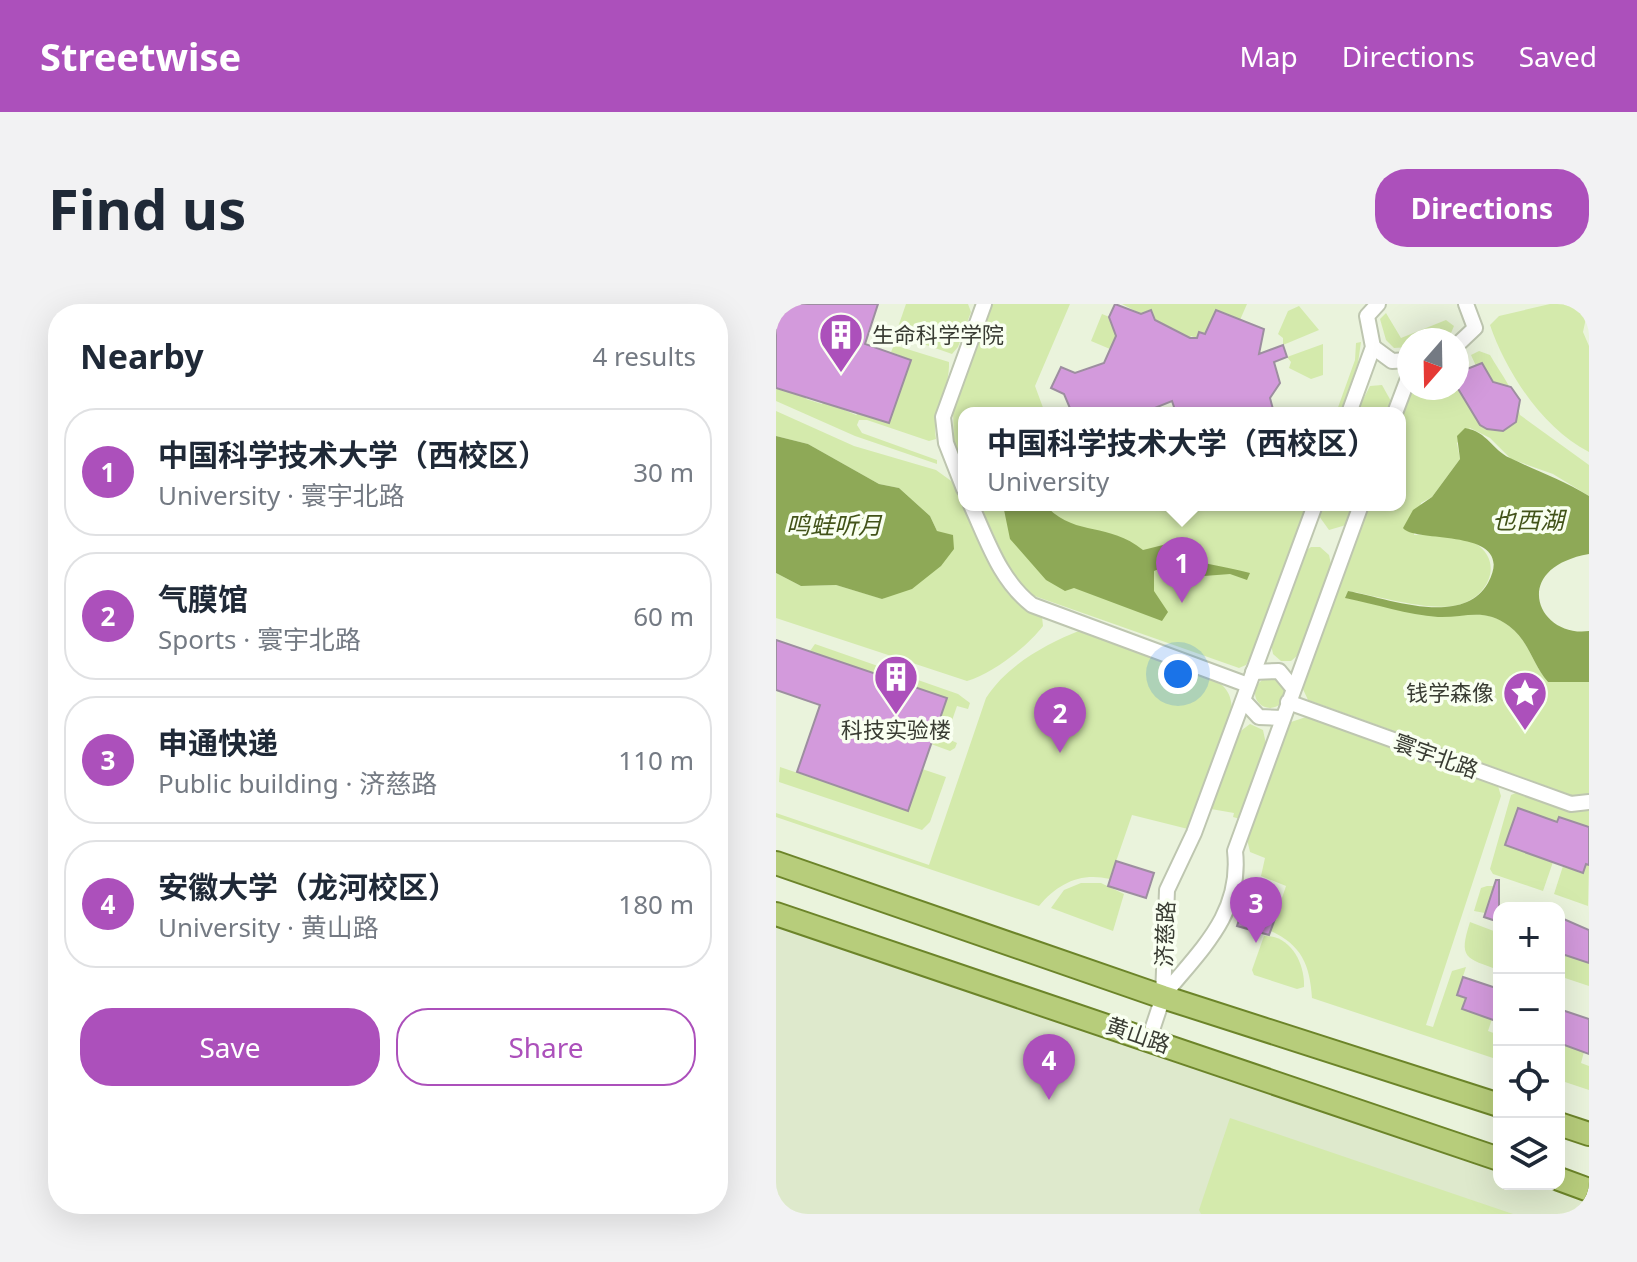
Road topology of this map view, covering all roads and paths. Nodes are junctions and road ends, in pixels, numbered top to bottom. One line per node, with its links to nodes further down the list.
1 (984, 304): 8 (street)
2 (1375, 304): 5 (street)
3 (1466, 304): 4 (street)
4 (1469, 334)
5 (1373, 347): 6 (street); 7 (street)
6 (1397, 361)
7 (1351, 407)
8 (958, 474)
9 (974, 511): 12 (street)
10 (1313, 511): 12 (street, 济慈路)
11 (1359, 511): 13 (street, 济慈路)
12 (1251, 679): 13 (street); 14 (street, 济慈路)
13 (1290, 695): 15 (street, 济慈路); 16 (street, 寰宇北路)
14 (1244, 701): 15 (street); 19 (street, 济慈路)
15 (1282, 718): 19 (street, 济慈路)
16 (1587, 802)
17 (776, 863): 19 (main road, 黄山路)
18 (776, 914): 20 (main road, 黄山路)
19 (1163, 997): 20 (street); 21 (main road, 黄山路)
20 (1149, 1039): 24 (main road, 黄山路)
21 (1493, 1103)
22 (1565, 1126): 23 (main road)
23 (1589, 1134)
24 (1493, 1157)
25 (1565, 1181): 26 (main road)
26 (1589, 1190)

